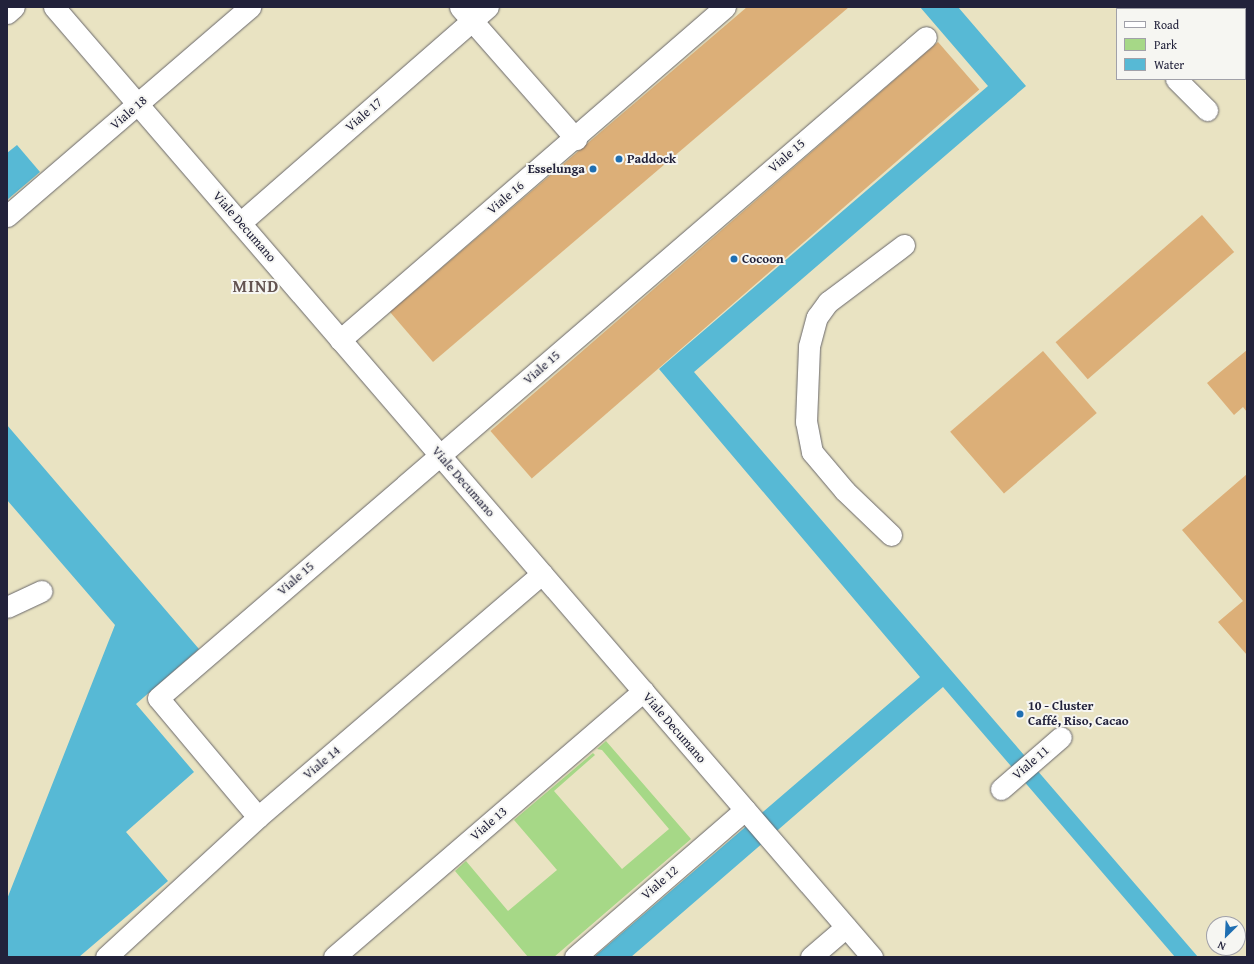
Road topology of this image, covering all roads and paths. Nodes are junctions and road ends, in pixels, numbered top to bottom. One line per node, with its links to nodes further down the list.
1 (14, 7): 6 (lane)
2 (54, 7): 10 (lane, Viale Decumano)
3 (250, 7): 10 (lane, Viale 18)
4 (488, 7): 7 (lane, Viale 17)
5 (725, 7): 12 (lane, Viale 16)
6 (7, 13)
7 (466, 14): 12 (lane); 14 (lane, Viale 17)
8 (926, 37): 17 (lane, Viale 15)
9 (1177, 80): 11 (lane)
10 (138, 105): 13 (lane, Viale 18); 14 (lane, Viale Decumano)
11 (1207, 110)
12 (576, 139): 16 (lane, Viale 16)
13 (7, 216)
14 (240, 223): 16 (lane, Viale Decumano)
15 (904, 245): 18 (lane)
16 (340, 340): 17 (lane, Viale Decumano)
17 (440, 456): 19 (lane, Viale Decumano); 26 (lane, Viale 15)
18 (891, 535)
19 (542, 574): 22 (lane, Viale Decumano); 26 (lane, Viale 14)
20 (42, 591): 21 (lane)
21 (7, 607)
22 (643, 691): 25 (lane, Viale Decumano); 29 (lane, Viale 13)
23 (1061, 737): 24 (lane, Viale 11)
24 (1001, 789)
25 (745, 810): 27 (lane, Viale Decumano); 30 (lane, Viale 12)
26 (258, 817): 28 (lane, Viale 14)
27 (846, 927): 31 (lane); 32 (lane, Viale Decumano)
28 (106, 957)
29 (336, 957)
30 (575, 957)
31 (811, 957)
32 (872, 957)

